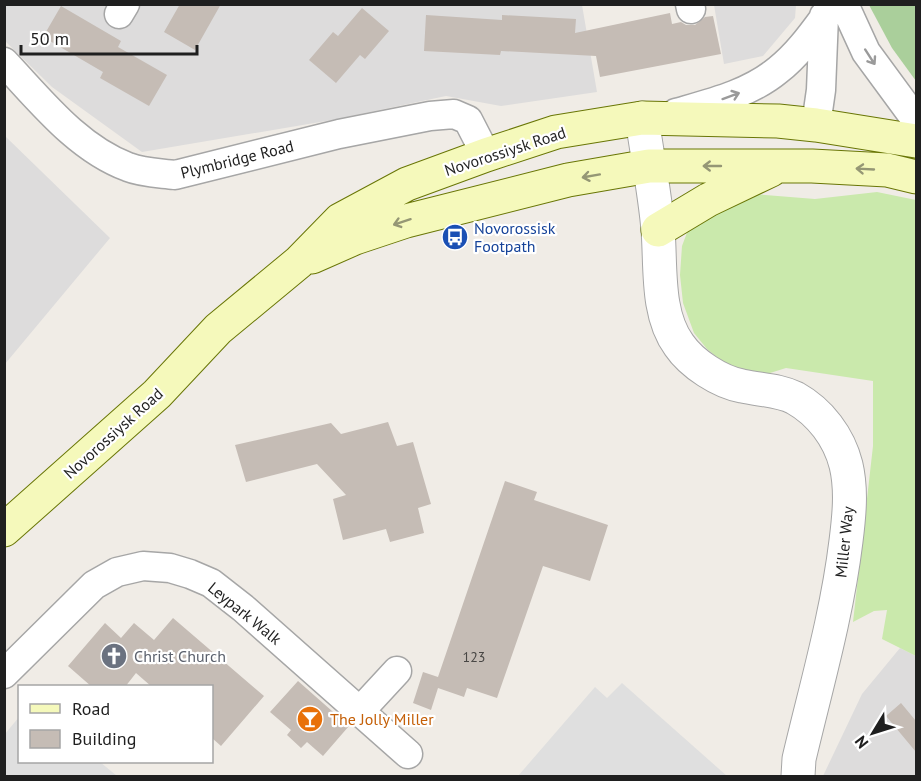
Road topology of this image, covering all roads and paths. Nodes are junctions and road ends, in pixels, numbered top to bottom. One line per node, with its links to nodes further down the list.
1 (831, 9): 3 (street, one-way to 1); 4 (street, one-way to 4); 5 (street)
2 (4, 62): 7 (street, Plymbridge Road)
3 (648, 118): 5 (main road, Novorossiysk Road); 7 (main road, Novorossiysk Road); 8 (street, Miller Way)
4 (916, 120)
5 (816, 125): 6 (main road, Novorossiysk Road); 10 (main road)
6 (916, 141)
7 (486, 155): 13 (main road, Novorossiysk Road)
8 (649, 166): 9 (main road, Novorossiysk Road, one-way to 8); 12 (street, Miller Way); 13 (main road, Novorossiysk Road, one-way to 13)
9 (778, 166): 10 (main road, Novorossiysk Road); 12 (main road)
10 (812, 166): 11 (main road, Novorossiysk Road, one-way to 10)
11 (916, 177)
12 (658, 230): 19 (street, Miller Way)
13 (299, 262): 14 (main road, Novorossiysk Road)
14 (4, 530)
15 (397, 671): 17 (street)
16 (4, 674): 17 (street, Leypark Walk)
17 (360, 711): 18 (street, Leypark Walk)
18 (408, 754)
19 (798, 777)

